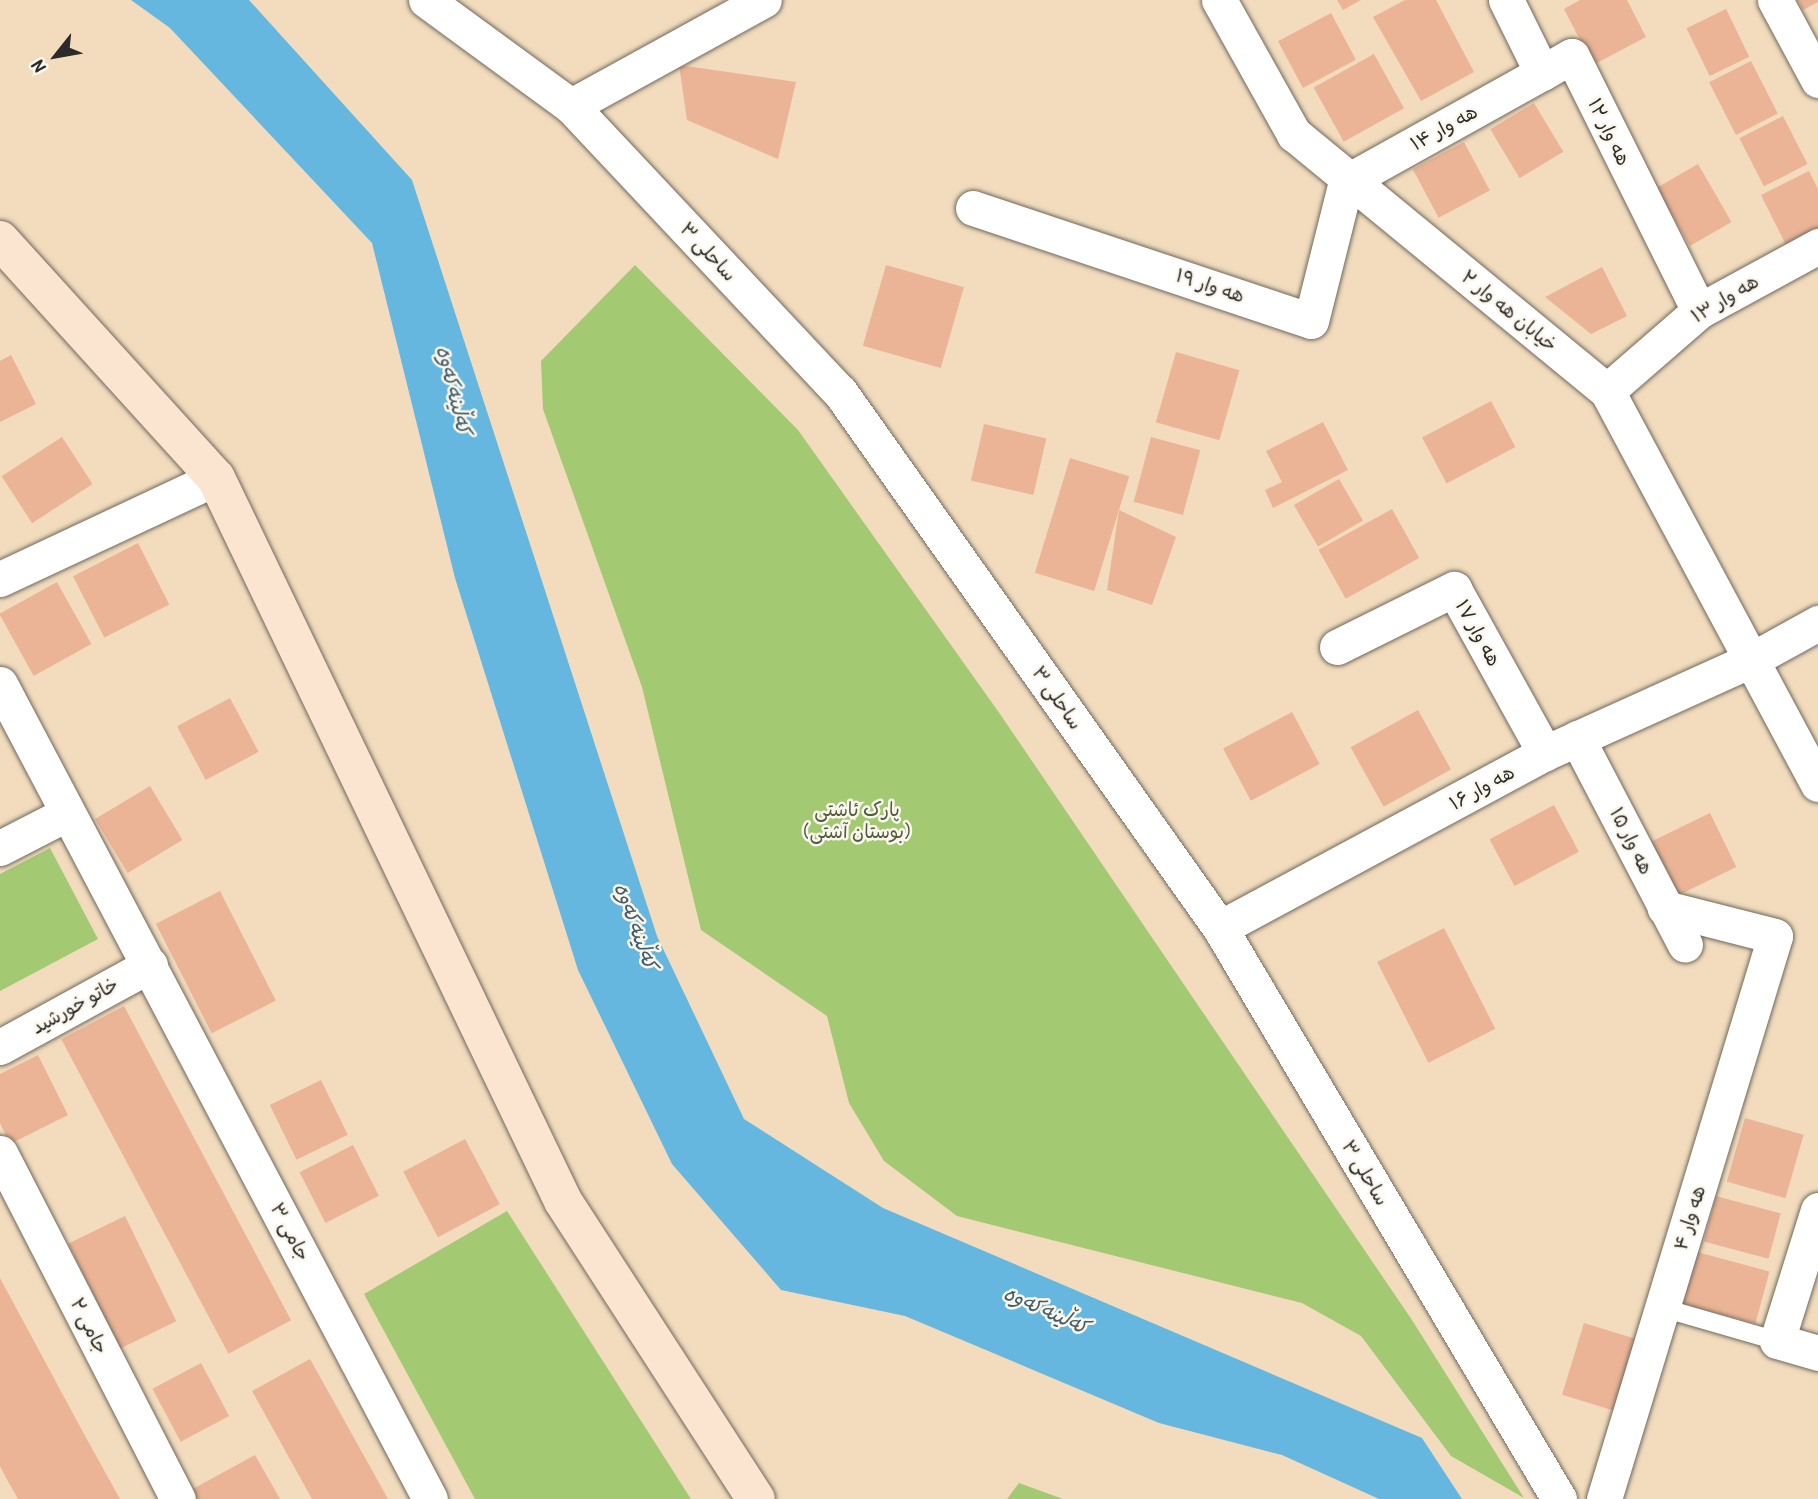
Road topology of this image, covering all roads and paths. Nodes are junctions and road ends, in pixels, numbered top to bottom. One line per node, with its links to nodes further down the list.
1 (426, 0): 8 (street, ساحلی ۳)
2 (764, 0): 8 (street)
3 (1219, 0): 9 (street, خیابان هه وار ۲)
4 (1506, 0): 6 (street)
5 (1775, 0): 7 (street)
6 (1542, 74): 9 (street, هه وار ۱۴); 13 (street, هه وار ۱۲)
7 (1818, 80)
8 (571, 106): 27 (street, ساحلی ۳)
9 (1346, 182): 10 (street, هه وار ۱۹); 14 (street, خیابان هه وار ۲)
10 (973, 208)
11 (0, 240): 15 (street)
12 (1818, 246): 13 (street, هه وار ۱۳)
13 (1699, 311): 14 (street, هه وار ۱۳)
14 (1608, 391): 19 (street, خیابان هه وار ۲)
15 (216, 478): 16 (street); 38 (street)
16 (0, 579)
17 (1818, 623): 19 (street, هه وار ۱۶)
18 (1336, 646): 22 (street, هه وار ۱۷)
19 (1751, 660): 21 (street, هه وار ۱۶); 23 (street, خیابان هه وار ۲)
20 (0, 684): 24 (street, جامی ۳)
21 (1577, 738): 22 (street, هه وار ۱۶); 26 (street, هه وار ۱۵)
22 (1545, 754): 27 (street, هه وار ۱۶)
23 (1818, 784)
24 (68, 813): 25 (street); 29 (street, جامی ۳)
25 (0, 848)
26 (1665, 908): 28 (street, هه وار ۱۵); 33 (street, هه وار ۴)
27 (1220, 928): 39 (street, ساحلی ۳)
28 (1685, 945)
29 (150, 965): 30 (street, خاتو خورشید); 37 (street, جامی ۳)
30 (0, 1047)
31 (0, 1153): 36 (street, جامی ۲)
32 (1818, 1210): 34 (street)
33 (1663, 1308): 34 (lane); 40 (street, هه وار ۴)
34 (1777, 1341): 35 (street)
35 (1818, 1353)
36 (178, 1499)
37 (430, 1499)
38 (757, 1499)
39 (1559, 1499)
40 (1604, 1499)

